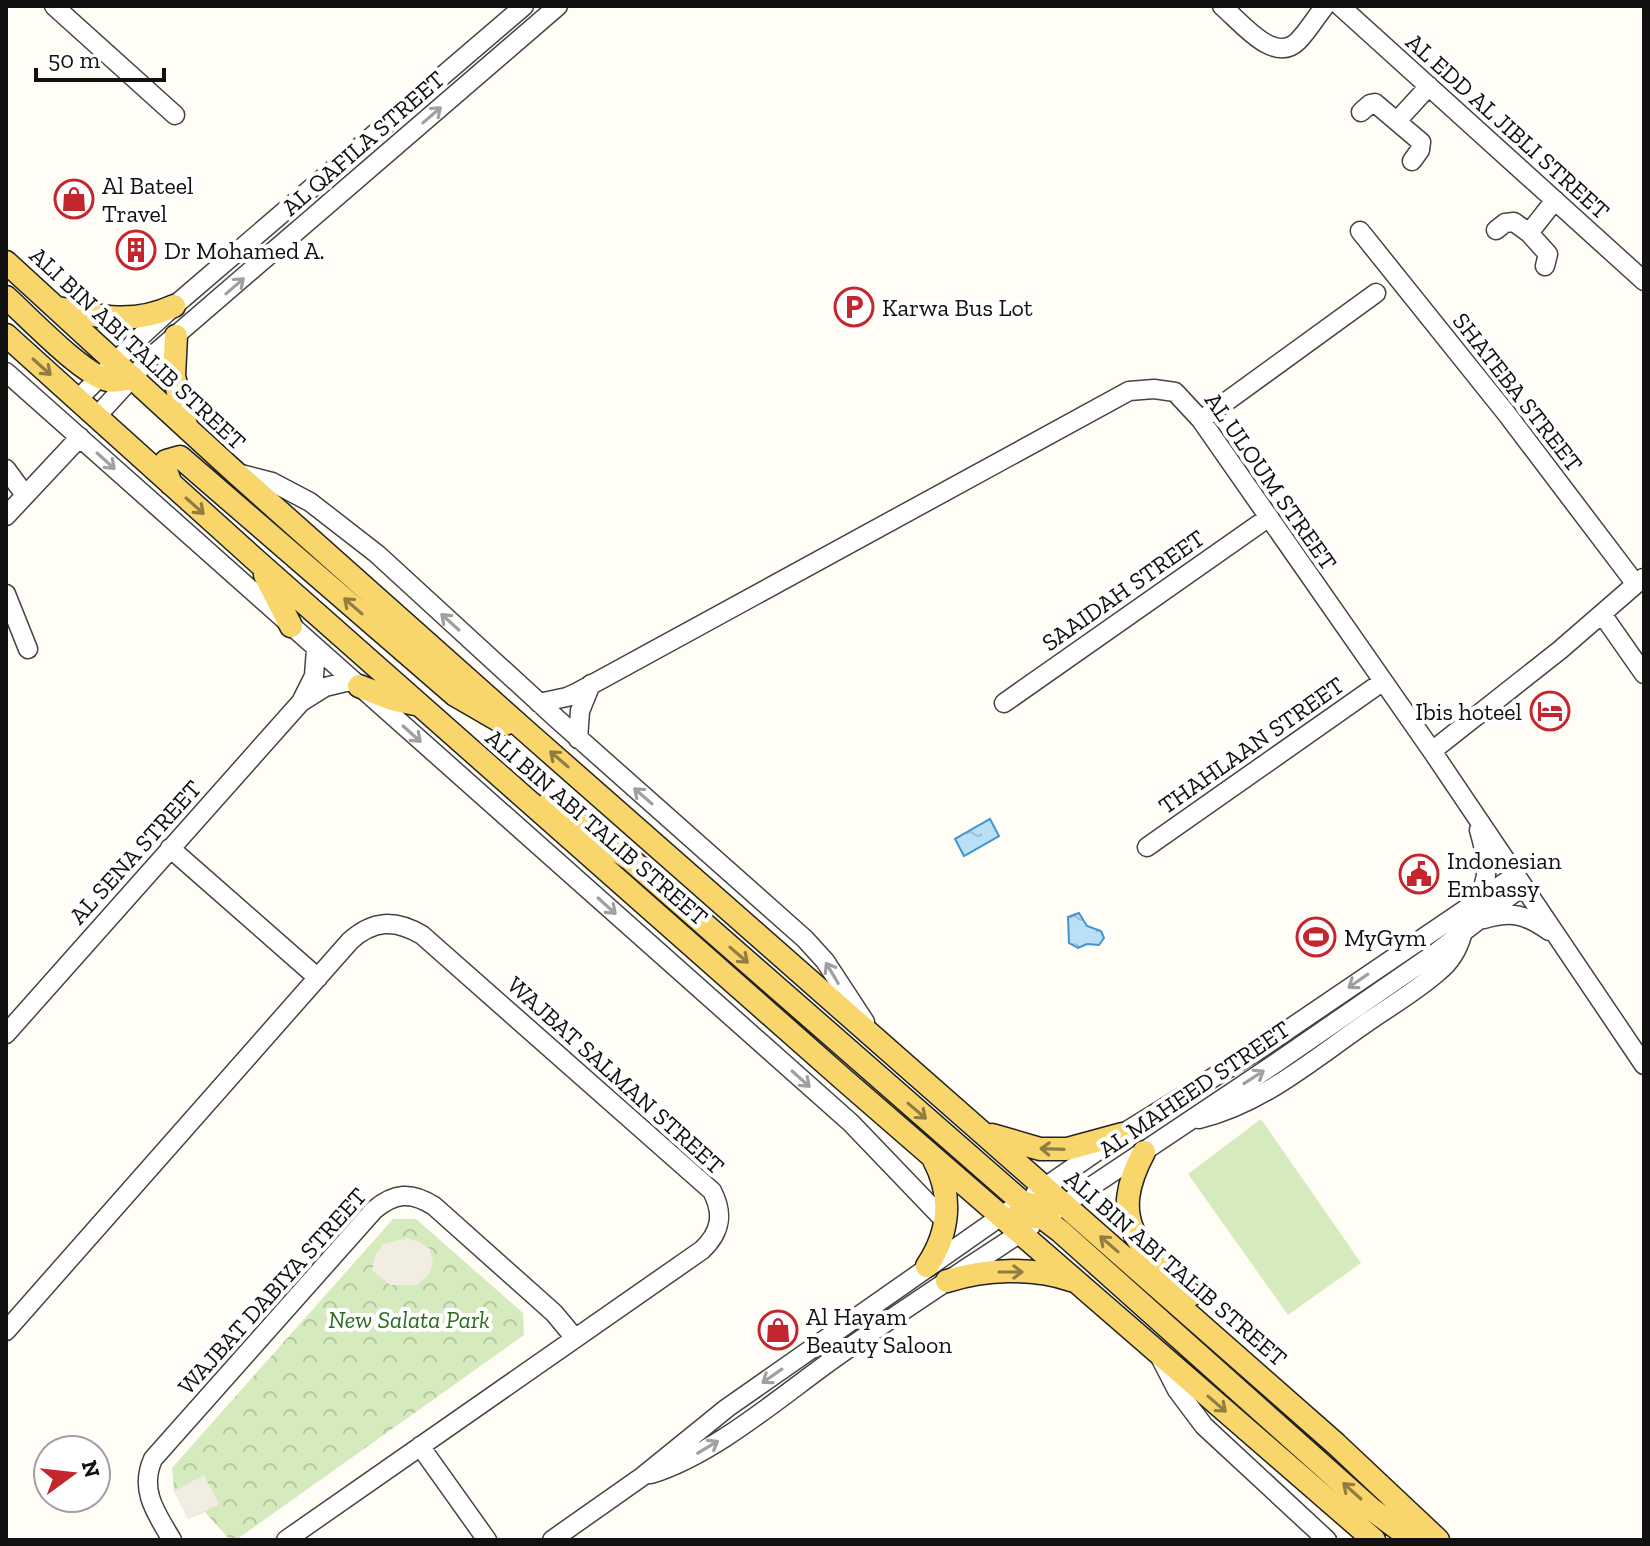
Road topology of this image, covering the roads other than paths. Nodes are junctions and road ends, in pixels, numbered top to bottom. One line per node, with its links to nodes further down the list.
1 (54, 6): 9 (street)
2 (524, 6): 21 (street, AL QAFILA STREET)
3 (558, 6): 24 (street, AL QAFILA STREET, one-way to 3)
4 (1222, 6): 5 (street)
5 (1325, 6)
6 (1340, 6): 7 (street, AL EDD AL JIBLI STREET)
7 (1429, 86): 10 (street); 12 (street, AL EDD AL JIBLI STREET)
8 (1361, 112): 10 (street)
9 (175, 115)
10 (1397, 121): 11 (street)
11 (1412, 161)
12 (1555, 200): 15 (street); 18 (street, AL EDD AL JIBLI STREET)
13 (1496, 230): 15 (street)
14 (1360, 231): 40 (street, SHATEBA STREET)
15 (1529, 233): 17 (street)
16 (6, 262): 22 (main road, ALI BIN ABI TALIB STREET)
17 (1545, 266)
18 (1644, 281)
19 (1376, 293): 30 (street)
20 (6, 297): 25 (main road)
21 (174, 306): 22 (main road); 25 (street, AL QAFILA STREET)
22 (57, 307): 25 (main road, ALI BIN ABI TALIB STREET)
23 (6, 335): 28 (main road, ALI BIN ABI TALIB STREET, one-way to 28)
24 (176, 336): 27 (street, AL QAFILA STREET); 31 (main road)
25 (107, 369): 27 (main road); 28 (street, AL QAFILA STREET)
26 (6, 372): 32 (street)
27 (132, 377): 29 (street, AL QAFILA STREET); 31 (main road, ALI BIN ABI TALIB STREET)
28 (78, 399): 29 (main road, ALI BIN ABI TALIB STREET)
29 (97, 416): 35 (main road, ALI BIN ABI TALIB STREET)
30 (1201, 420): 38 (street, AL ULOUM STREET); 49 (street, AL ULOUM STREET)
31 (186, 426): 34 (main road, ALI BIN ABI TALIB STREET)
32 (80, 437): 36 (street); 43 (street, one-way to 43)
33 (6, 469): 36 (street)
34 (236, 473): 51 (street, ALI BIN ABI TALIB STREET, one-way to 34); 54 (main road, ALI BIN ABI TALIB STREET)
35 (171, 484): 39 (main road, ALI BIN ABI TALIB STREET, one-way to 39); 54 (main road, one-way to 35)
36 (25, 495): 37 (street)
37 (6, 516)
38 (1269, 517): 47 (street, AL ULOUM STREET); 52 (street, SAAIDAH STREET)
39 (259, 563): 43 (main road); 53 (main road, ALI BIN ABI TALIB STREET)
40 (1640, 580): 42 (street)
41 (6, 594): 44 (street)
42 (1602, 614): 46 (street); 56 (street)
43 (291, 626): 45 (street)
44 (28, 649)
45 (316, 649): 48 (street); 50 (street, AL SENA STREET)
46 (1644, 674)
47 (1382, 682): 56 (street, AL ULOUM STREET); 59 (street, THAHLAAN STREET)
48 (355, 683): 50 (street, AL SENA STREET); 53 (main road); 77 (street, one-way to 77)
49 (591, 684): 51 (street, AL ULOUM STREET); 55 (street)
50 (301, 702): 60 (street, AL SENA STREET)
51 (539, 703): 55 (street, ALI BIN ABI TALIB STREET)
52 (1004, 703)
53 (420, 705): 57 (main road, ALI BIN ABI TALIB STREET)
54 (528, 733): 66 (main road, ALI BIN ABI TALIB STREET, one-way to 54)
55 (578, 739): 66 (street, ALI BIN ABI TALIB STREET, one-way to 55)
56 (1432, 751): 58 (street, AL ULOUM STREET)
57 (499, 774): 71 (main road, ALI BIN ABI TALIB STREET); 73 (main road, one-way to 73)
58 (1475, 816): 61 (street, AL ULOUM STREET); 62 (street)
59 (1147, 847)
60 (170, 848): 64 (street); 65 (street, AL SENA STREET)
61 (1520, 881): 62 (street, AL MAHEED STREET); 63 (street, AL ULOUM STREET)
62 (1467, 921): 63 (street); 69 (street, AL MAHEED STREET, one-way to 69); 70 (street, AL MAHEED STREET, one-way to 62)
63 (1555, 935): 67 (street, AL ULOUM STREET)
64 (318, 978): 82 (street, WAJBAT SALMAN STREET); 83 (street, WAJBAT SALMAN STREET)
65 (6, 1034)
66 (876, 1038): 68 (main road, ALI BIN ABI TALIB STREET)
67 (1644, 1065)
68 (982, 1131): 69 (main road, one-way to 68); 72 (main road, ALI BIN ABI TALIB STREET)
69 (1122, 1134): 72 (street, AL MAHEED STREET)
70 (1144, 1152): 74 (street, AL MAHEED STREET); 85 (main road)
71 (932, 1156): 75 (main road, ALI BIN ABI TALIB STREET); 77 (main road)
72 (1045, 1187): 73 (street, AL MAHEED STREET); 74 (main road, ALI BIN ABI TALIB STREET)
73 (1022, 1202): 74 (main road); 75 (street, AL MAHEED STREET)
74 (1064, 1204): 76 (street, AL MAHEED STREET); 85 (main road, ALI BIN ABI TALIB STREET, one-way to 74)
75 (1001, 1216): 76 (main road); 78 (main road, ALI BIN ABI TALIB STREET); 79 (street, AL MAHEED STREET)
76 (1043, 1218): 78 (street, AL MAHEED STREET); 94 (main road, one-way to 76)
77 (946, 1222): 79 (main road)
78 (1020, 1233): 80 (street, AL MAHEED STREET); 81 (main road, ALI BIN ABI TALIB STREET)
79 (927, 1266): 87 (street, AL MAHEED STREET, one-way to 87)
80 (947, 1281): 81 (main road, one-way to 81); 87 (street, AL MAHEED STREET, one-way to 80)
81 (1075, 1281): 84 (main road, ALI BIN ABI TALIB STREET)
82 (6, 1331)
83 (574, 1337): 86 (street, WAJBAT SALMAN STREET); 89 (street, WAJBAT DABIYA STREET)
84 (1158, 1353): 92 (street, ALI BIN ABI TALIB STREET); 93 (main road, ALI BIN ABI TALIB STREET, one-way to 93)
85 (1336, 1444): 95 (main road, ALI BIN ABI TALIB STREET)
86 (420, 1446): 90 (street, WAJBAT SALMAN STREET); 91 (street)
87 (643, 1476): 88 (street, AL MAHEED STREET)
88 (565, 1537)
89 (172, 1540)
90 (286, 1540)
91 (487, 1540)
92 (1327, 1540)
93 (1374, 1540)
94 (1413, 1540)
95 (1438, 1540)

